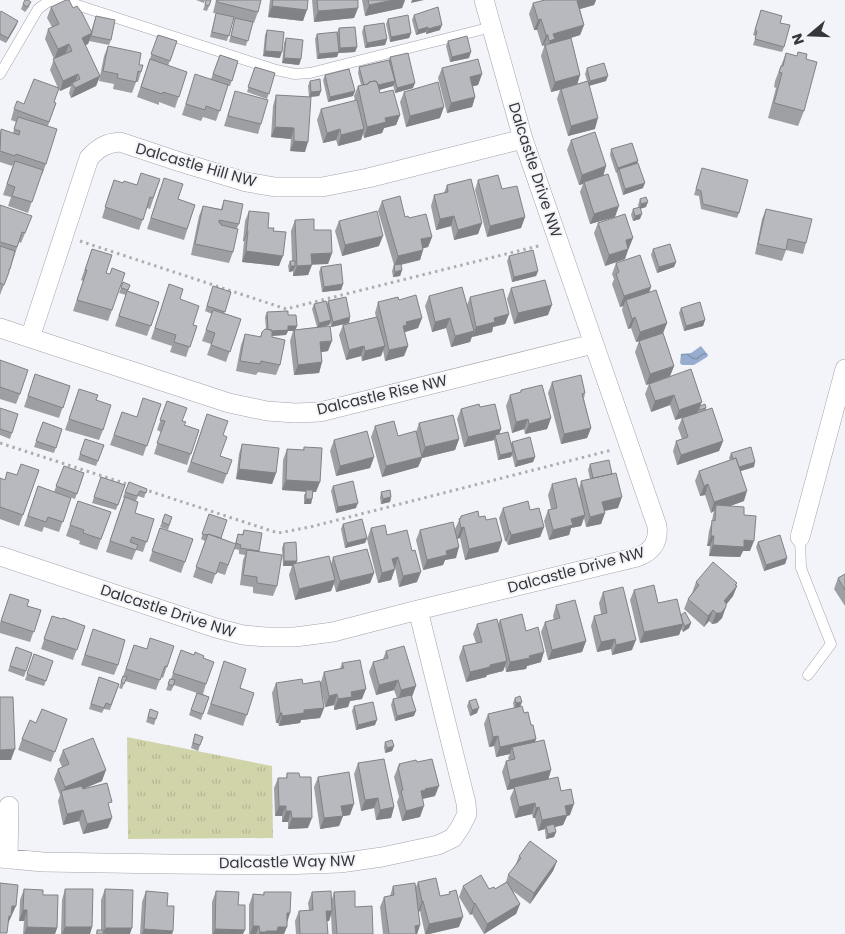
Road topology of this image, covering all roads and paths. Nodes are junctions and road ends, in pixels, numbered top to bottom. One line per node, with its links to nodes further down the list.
1 (484, 0): 2 (street, Dalcastle Drive NW)
2 (492, 27): 3 (lane); 4 (street, Dalcastle Drive NW)
3 (0, 74)
4 (523, 139): 8 (street, Dalcastle Hill NW); 9 (street, Dalcastle Drive NW)
5 (77, 240): 6 (path)
6 (545, 244)
7 (0, 328): 8 (street, Dalcastle Rise NW)
8 (30, 338): 9 (street, Dalcastle Rise NW)
9 (593, 344): 17 (street, Dalcastle Drive NW)
10 (845, 369): 15 (street)
11 (0, 443): 13 (path)
12 (616, 449): 14 (path)
13 (131, 485)
14 (140, 488)
15 (800, 537): 18 (lane)
16 (0, 556): 17 (street, Dalcastle Drive NW)
17 (418, 610): 20 (street, Dalcastle Way NW)
18 (808, 675)
19 (9, 806): 20 (street)
20 (4, 859)

